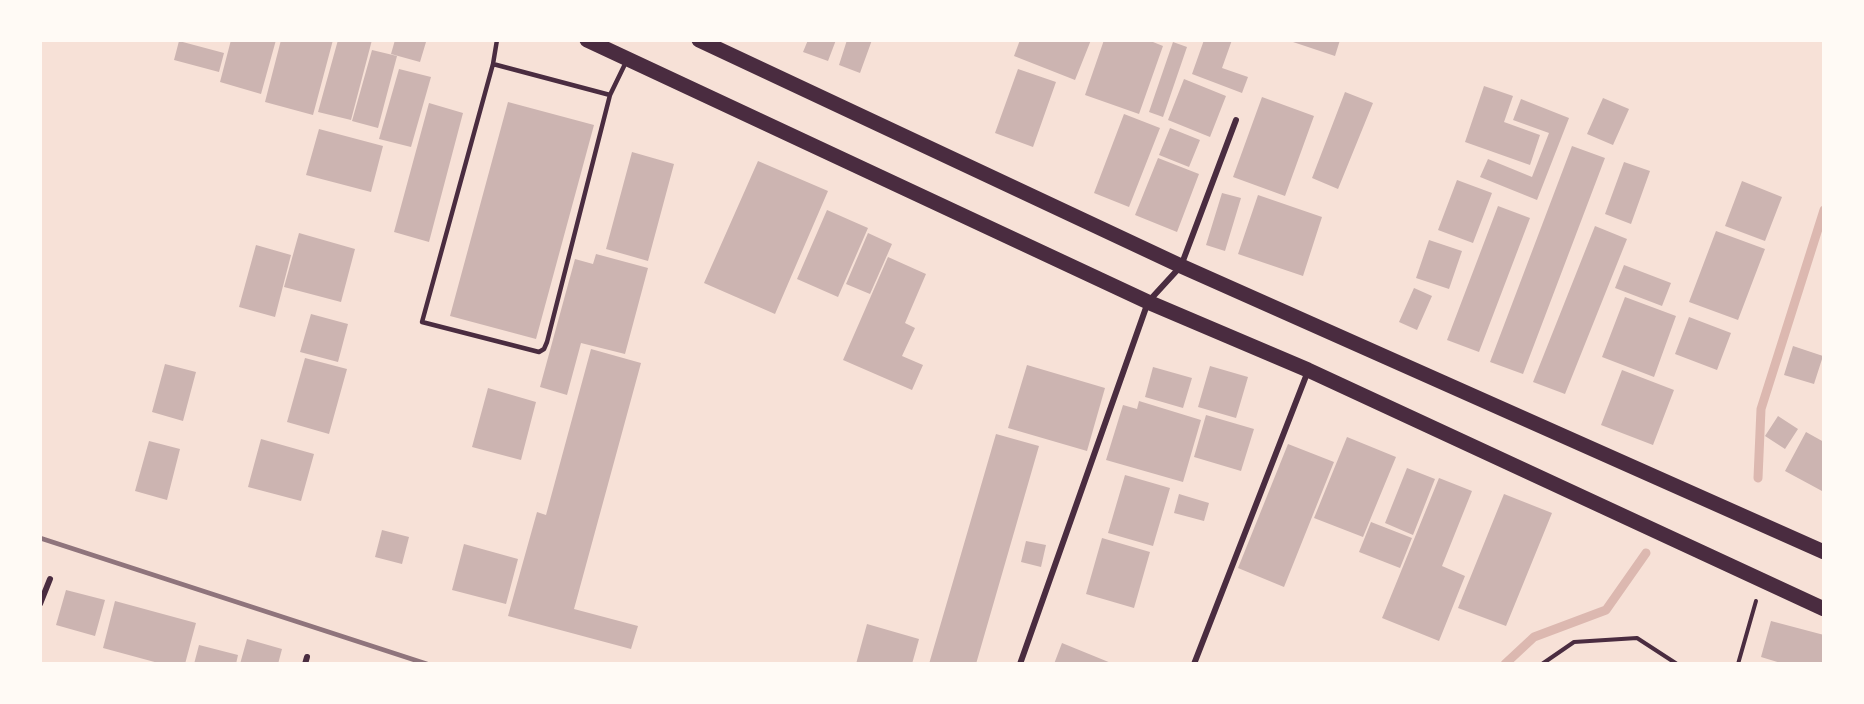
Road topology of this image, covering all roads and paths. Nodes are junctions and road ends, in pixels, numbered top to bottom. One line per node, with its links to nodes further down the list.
1 (497, 40): 5 (lane)
2 (587, 40): 4 (main road)
3 (699, 40): 8 (main road)
4 (628, 57): 6 (lane); 9 (main road)
5 (493, 64): 6 (lane); 6 (lane)
6 (610, 95)
7 (1236, 120): 8 (street)
8 (1182, 266): 9 (street); 11 (main road)
9 (1148, 302): 10 (main road); 16 (street)
10 (1308, 370): 13 (main road); 17 (street)
11 (1824, 552)
12 (50, 579): 14 (street)
13 (1762, 581): 15 (main road); 20 (path)
14 (40, 604)
15 (1824, 609)
16 (1020, 663)
17 (1194, 663)
18 (1542, 663): 19 (path)
19 (1677, 663)
20 (1738, 663)

